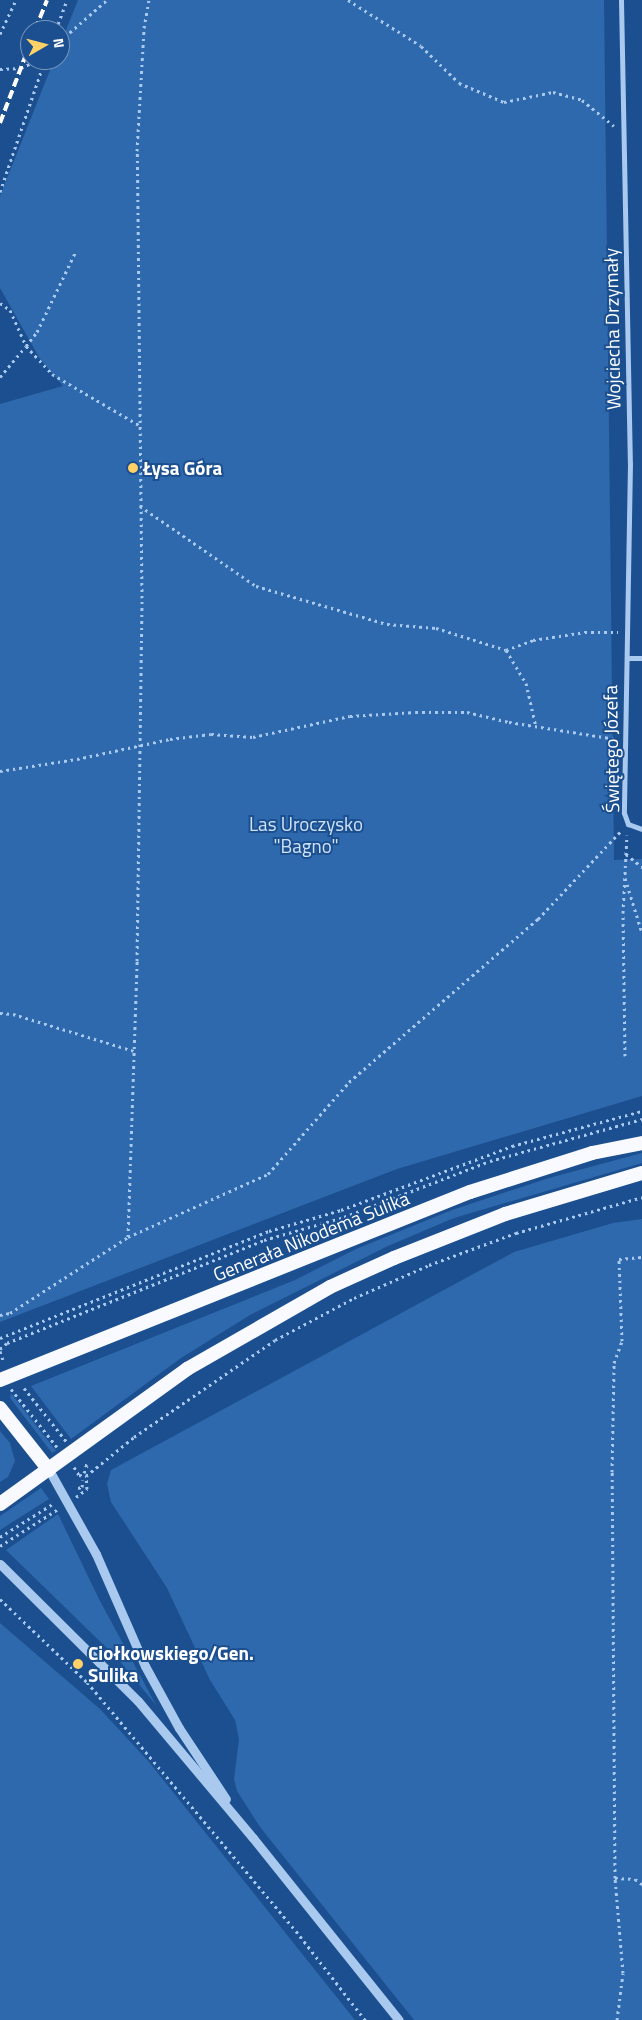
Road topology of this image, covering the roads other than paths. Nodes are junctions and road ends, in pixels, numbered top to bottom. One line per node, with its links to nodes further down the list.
1 (621, 0): 2 (street, Wojciecha Drzymały)
2 (628, 658): 3 (street); 4 (street, Świętego Józefa)
3 (642, 658)
4 (642, 829)
5 (642, 1143): 7 (highway, Generała Nikodema Sulika)
6 (642, 1173): 9 (highway)
7 (0, 1380)
8 (0, 1408): 9 (highway)
9 (48, 1470): 10 (highway); 12 (street)
10 (0, 1504)
11 (0, 1564): 12 (street)
12 (253, 1838): 13 (street)
13 (399, 2020)

